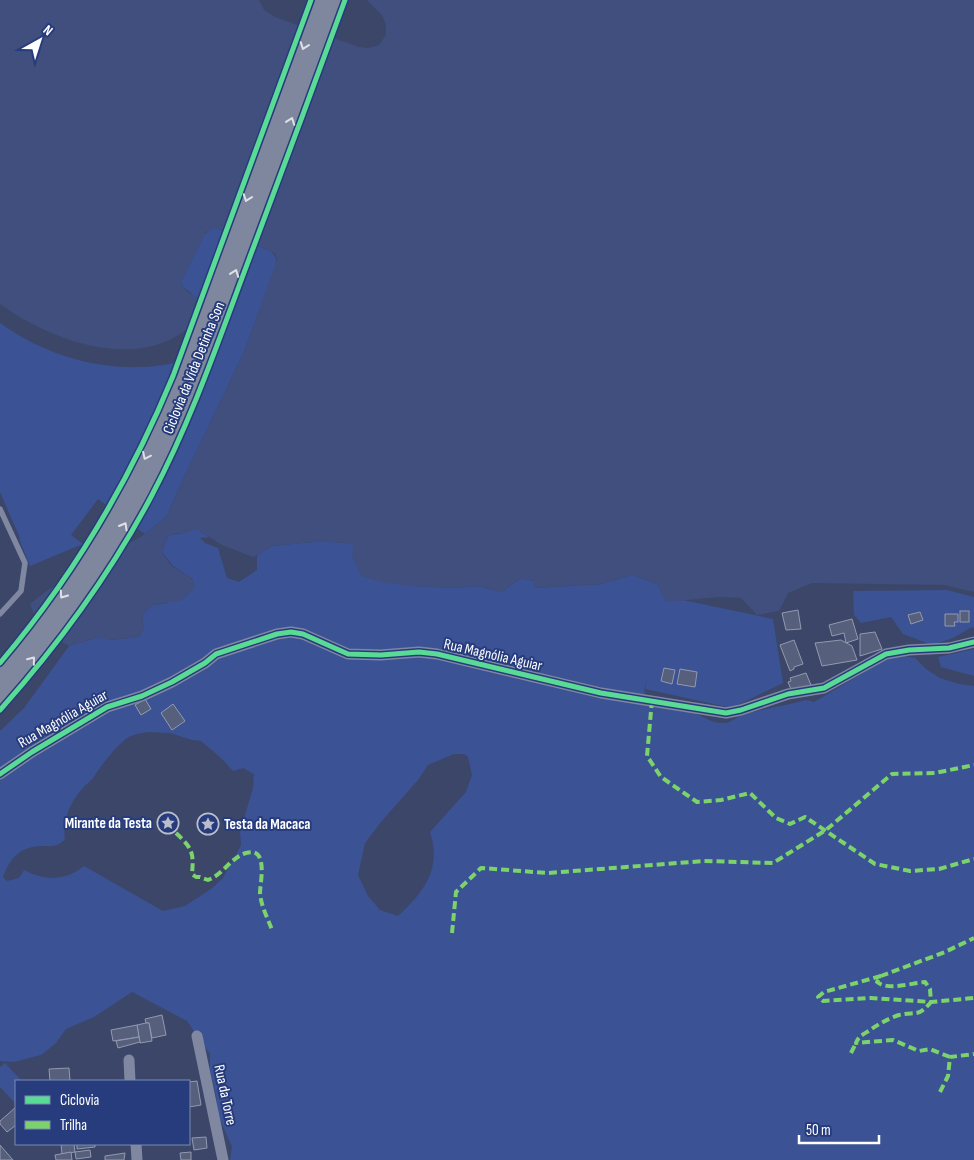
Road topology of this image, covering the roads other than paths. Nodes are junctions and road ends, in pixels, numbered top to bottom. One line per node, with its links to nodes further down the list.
1 (320, 0): 6 (main road, one-way to 6)
2 (336, 0): 7 (main road, one-way to 2)
3 (0, 509): 4 (lane)
4 (0, 614)
5 (974, 642): 8 (street, Rua Magnólia Aguiar)
6 (0, 675)
7 (0, 697)
8 (0, 774)
9 (197, 1036): 14 (street, Rua da Torre)
10 (129, 1060): 11 (street)
11 (130, 1080)
12 (136, 1145): 13 (street)
13 (137, 1160)
14 (223, 1160)

